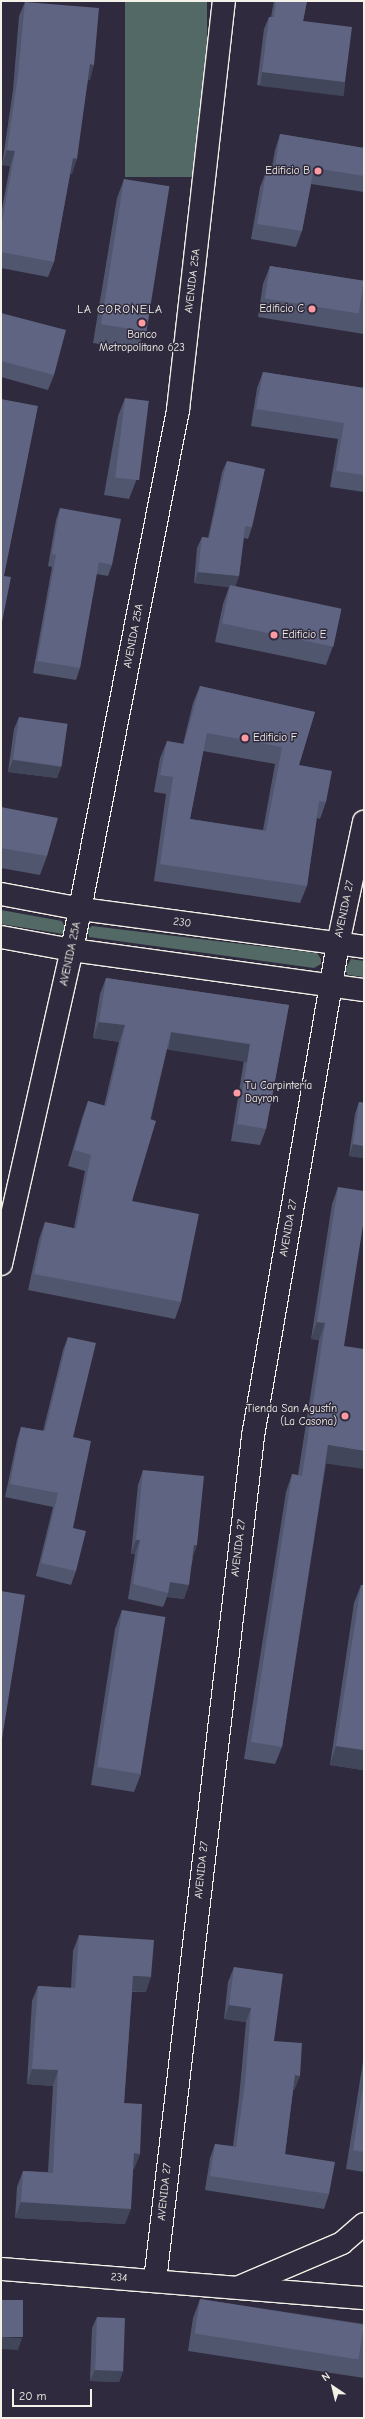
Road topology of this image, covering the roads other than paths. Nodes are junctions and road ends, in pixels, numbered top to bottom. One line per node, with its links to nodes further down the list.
1 (224, 1): 4 (street, AVENIDA 25A)
2 (364, 822): 6 (street, AVENIDA 27)
3 (1, 894): 4 (street, 230)
4 (81, 909): 6 (street, 230); 8 (street, AVENIDA 25A)
5 (1, 937): 8 (street)
6 (338, 944): 7 (street, 230); 9 (street, AVENIDA 27)
7 (364, 947)
8 (72, 950): 9 (street); 11 (street, AVENIDA 25A)
9 (331, 985): 10 (street); 14 (street, AVENIDA 27)
10 (364, 990)
11 (1, 1264)
12 (364, 2224): 15 (street, 234)
13 (1, 2269): 14 (street, 234)
14 (155, 2281): 15 (street, 234)
15 (237, 2288): 16 (street, 234)
16 (364, 2298)

